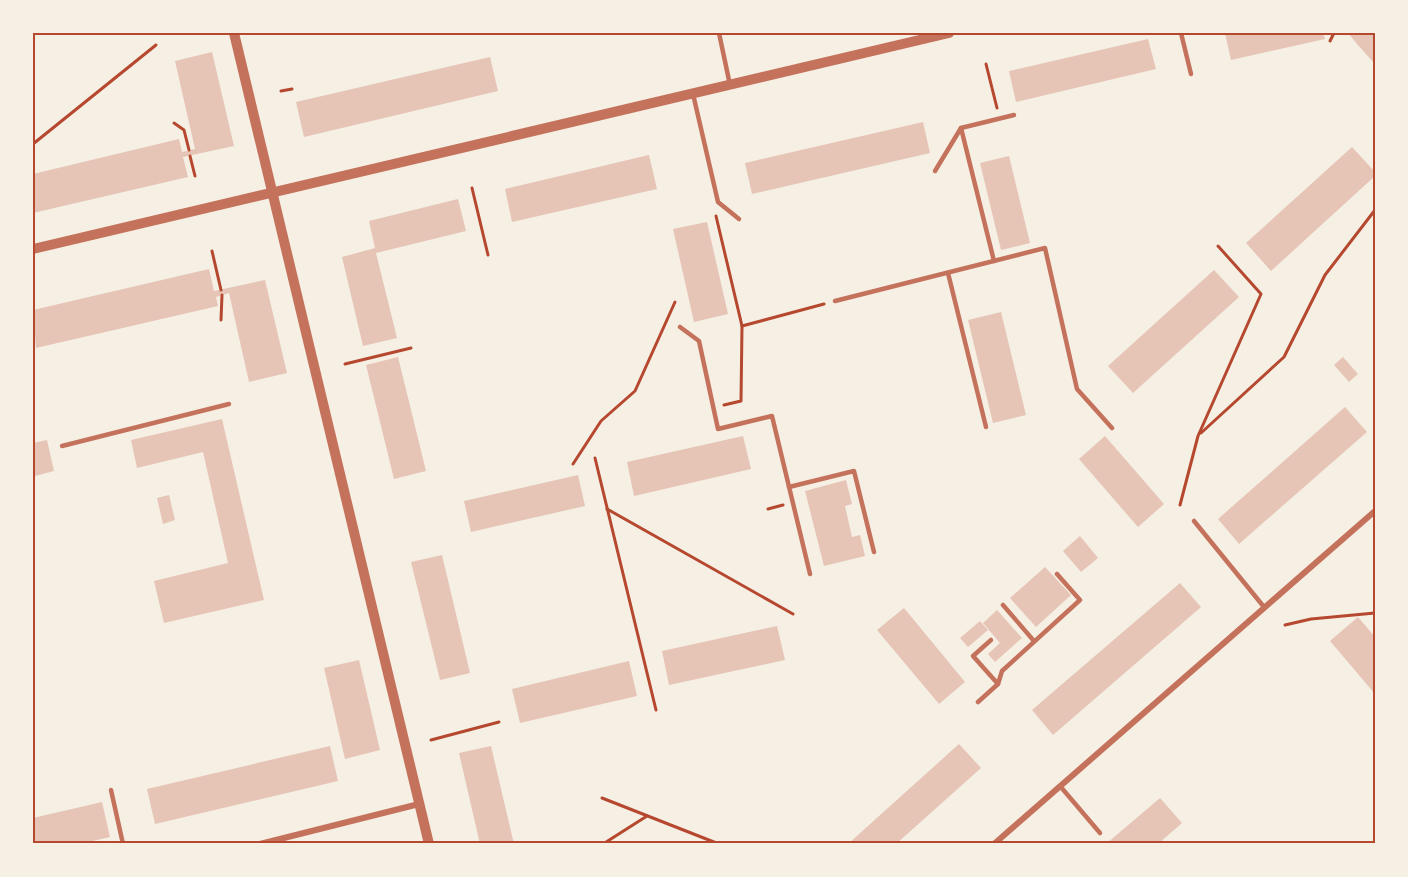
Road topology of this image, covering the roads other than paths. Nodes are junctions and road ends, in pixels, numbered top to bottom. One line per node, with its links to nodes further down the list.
1 (234, 33): 11 (street)
2 (719, 33): 6 (lane)
3 (949, 33): 6 (street)
4 (1181, 33): 5 (lane)
5 (1191, 74)
6 (730, 85): 7 (street)
7 (693, 94): 11 (street); 12 (lane)
8 (1014, 115): 9 (lane)
9 (961, 128): 10 (lane); 14 (lane)
10 (935, 171)
11 (272, 192): 13 (street); 36 (street)
12 (740, 219)
13 (33, 249)
14 (994, 261): 15 (lane); 20 (lane)
15 (948, 273): 16 (lane); 19 (lane)
16 (835, 301)
17 (680, 327): 22 (lane)
18 (229, 404): 21 (lane)
19 (986, 428)
20 (1112, 428)
21 (62, 446)
22 (789, 487): 25 (lane); 26 (lane)
23 (1375, 511): 29 (street)
24 (1194, 521): 29 (lane)
25 (874, 552)
26 (810, 574)
27 (1057, 574): 31 (lane)
28 (1003, 605): 31 (lane)
29 (1264, 608): 34 (street)
30 (991, 640): 32 (lane)
31 (1034, 641): 32 (lane)
32 (998, 684): 33 (lane)
33 (978, 702)
34 (1060, 786): 37 (lane); 41 (street)
35 (111, 790): 38 (lane)
36 (419, 804): 39 (street); 40 (street)
37 (1100, 832)
38 (123, 844)
39 (260, 844)
40 (429, 844)
41 (994, 844)

